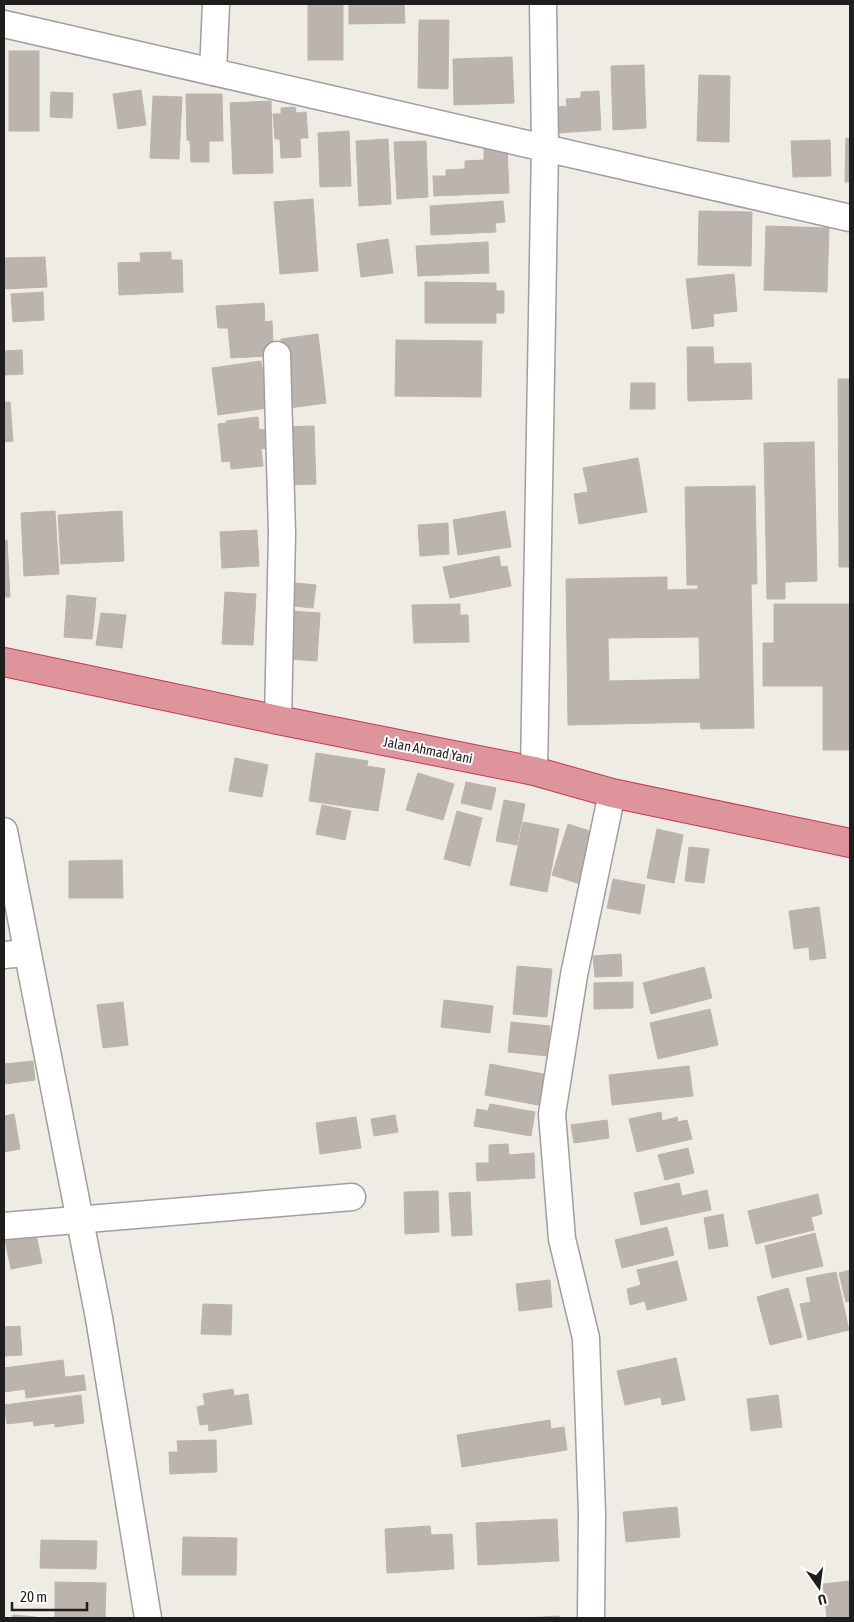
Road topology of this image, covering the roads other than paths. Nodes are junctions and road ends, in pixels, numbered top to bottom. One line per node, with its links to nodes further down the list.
1 (216, 4): 4 (street)
2 (543, 4): 5 (street)
3 (4, 24): 4 (street)
4 (213, 72): 5 (street)
5 (545, 146): 6 (street); 10 (street)
6 (850, 218)
7 (277, 355): 9 (street)
8 (4, 662): 9 (highway, Jalan Ahmad Yani)
9 (278, 720): 10 (highway, Jalan Ahmad Yani)
10 (534, 771): 11 (highway, Jalan Ahmad Yani)
11 (612, 793): 13 (highway, Jalan Ahmad Yani); 19 (street)
12 (4, 831): 14 (street)
13 (850, 843)
14 (15, 954): 16 (street)
15 (352, 1197): 16 (street)
16 (80, 1218): 17 (street); 18 (street)
17 (4, 1226)
18 (148, 1618)
19 (591, 1618)

